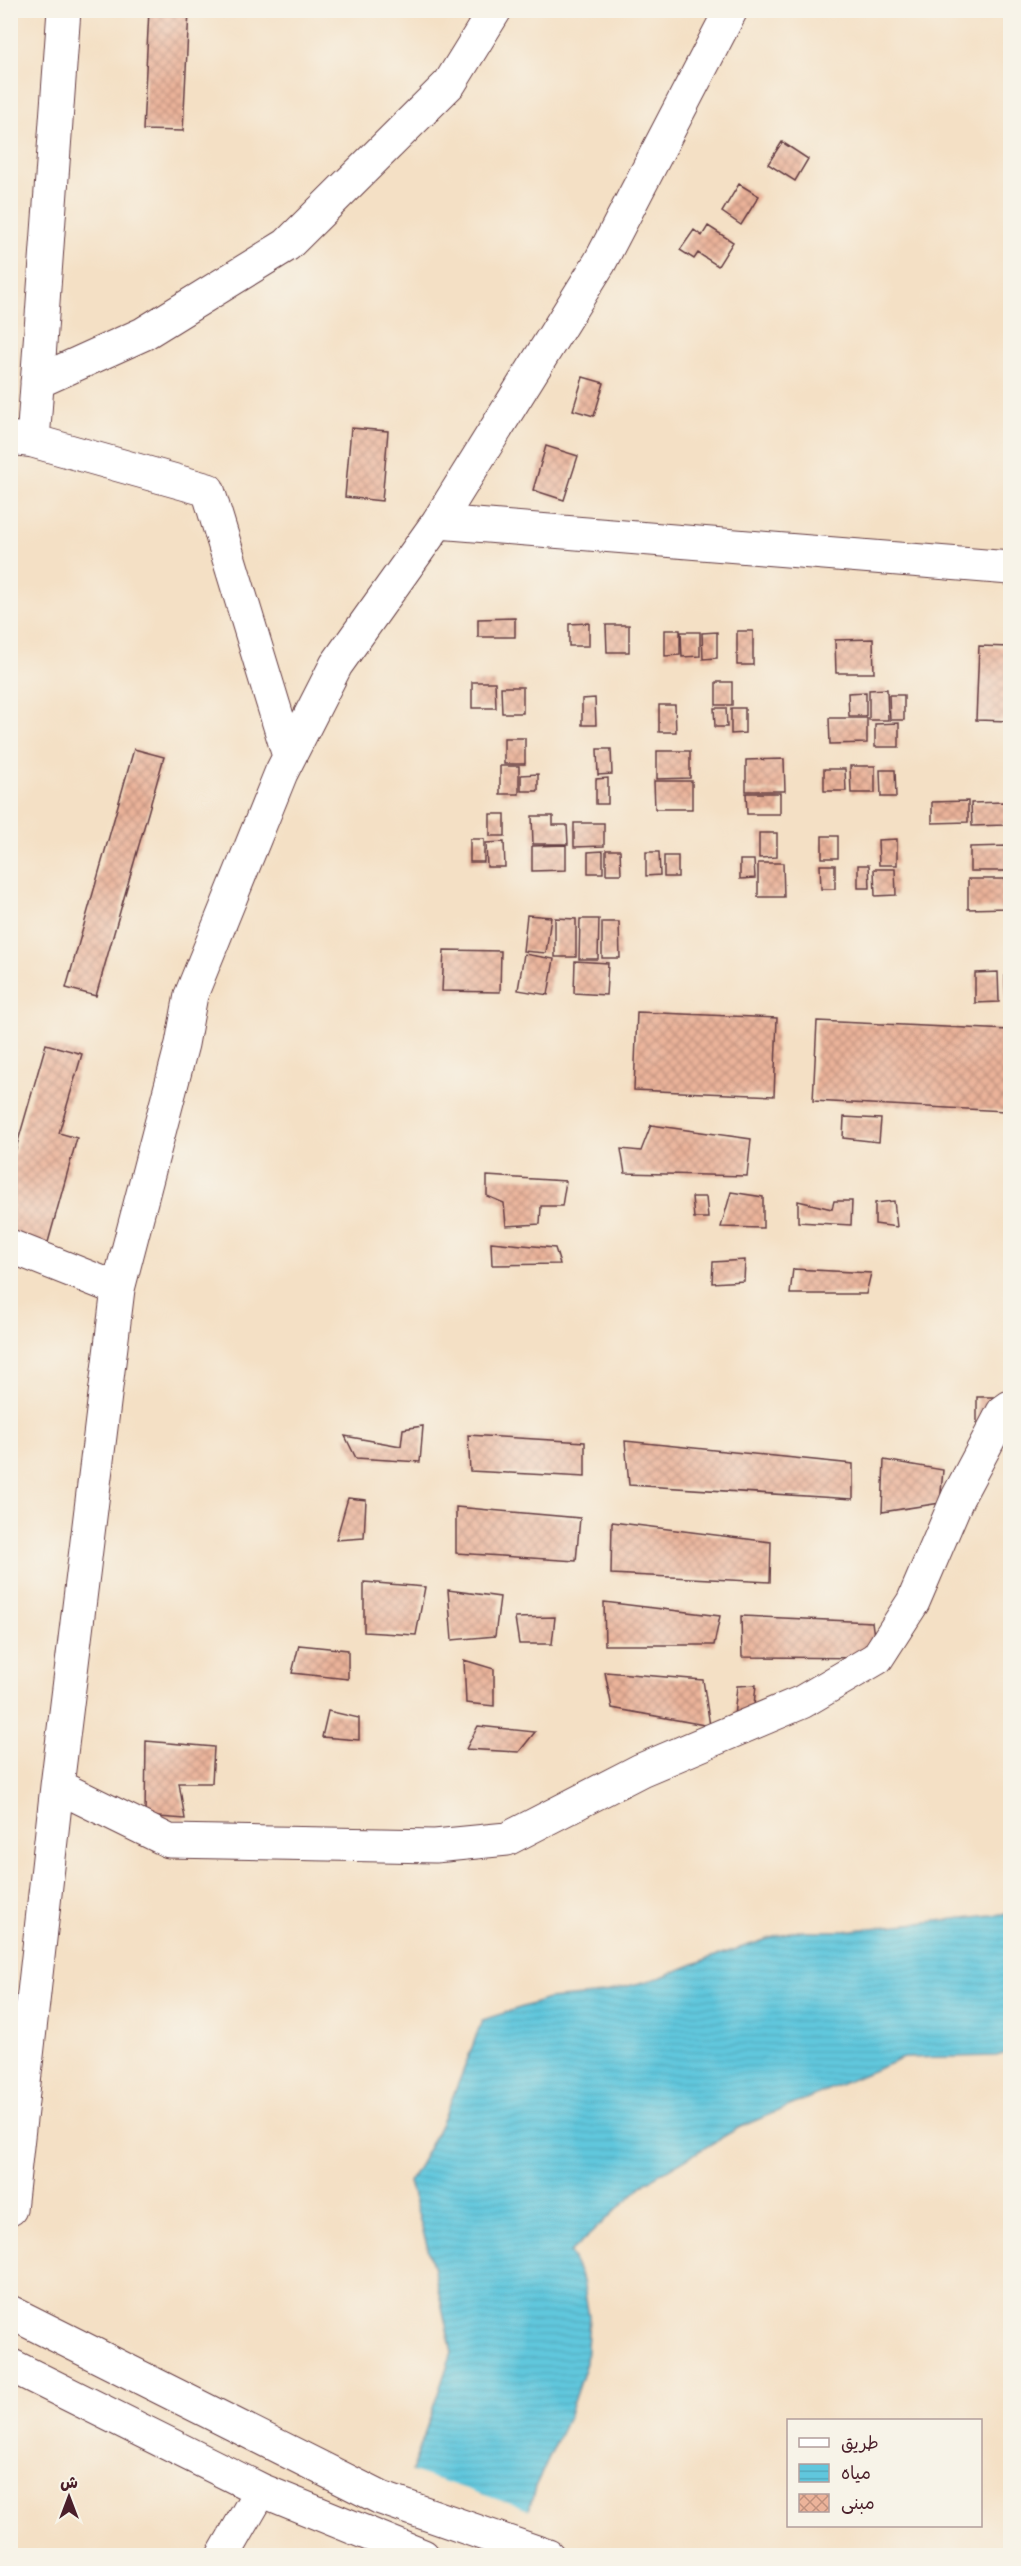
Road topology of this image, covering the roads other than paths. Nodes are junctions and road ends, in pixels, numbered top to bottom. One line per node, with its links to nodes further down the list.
1 (64, 10): 4 (street)
2 (495, 10): 4 (street)
3 (731, 10): 6 (street)
4 (37, 382): 5 (street)
5 (22, 440): 8 (street)
6 (438, 522): 7 (street); 8 (street)
7 (1011, 568)
8 (289, 756): 10 (street)
9 (10, 1245): 10 (street)
10 (118, 1289): 12 (street)
11 (1011, 1407): 12 (street)
12 (57, 1786): 13 (street)
13 (10, 2209)
14 (10, 2312): 19 (street)
15 (10, 2365): 16 (street)
16 (261, 2490): 17 (street); 18 (street)
17 (223, 2556)
18 (423, 2556)
19 (548, 2556)

